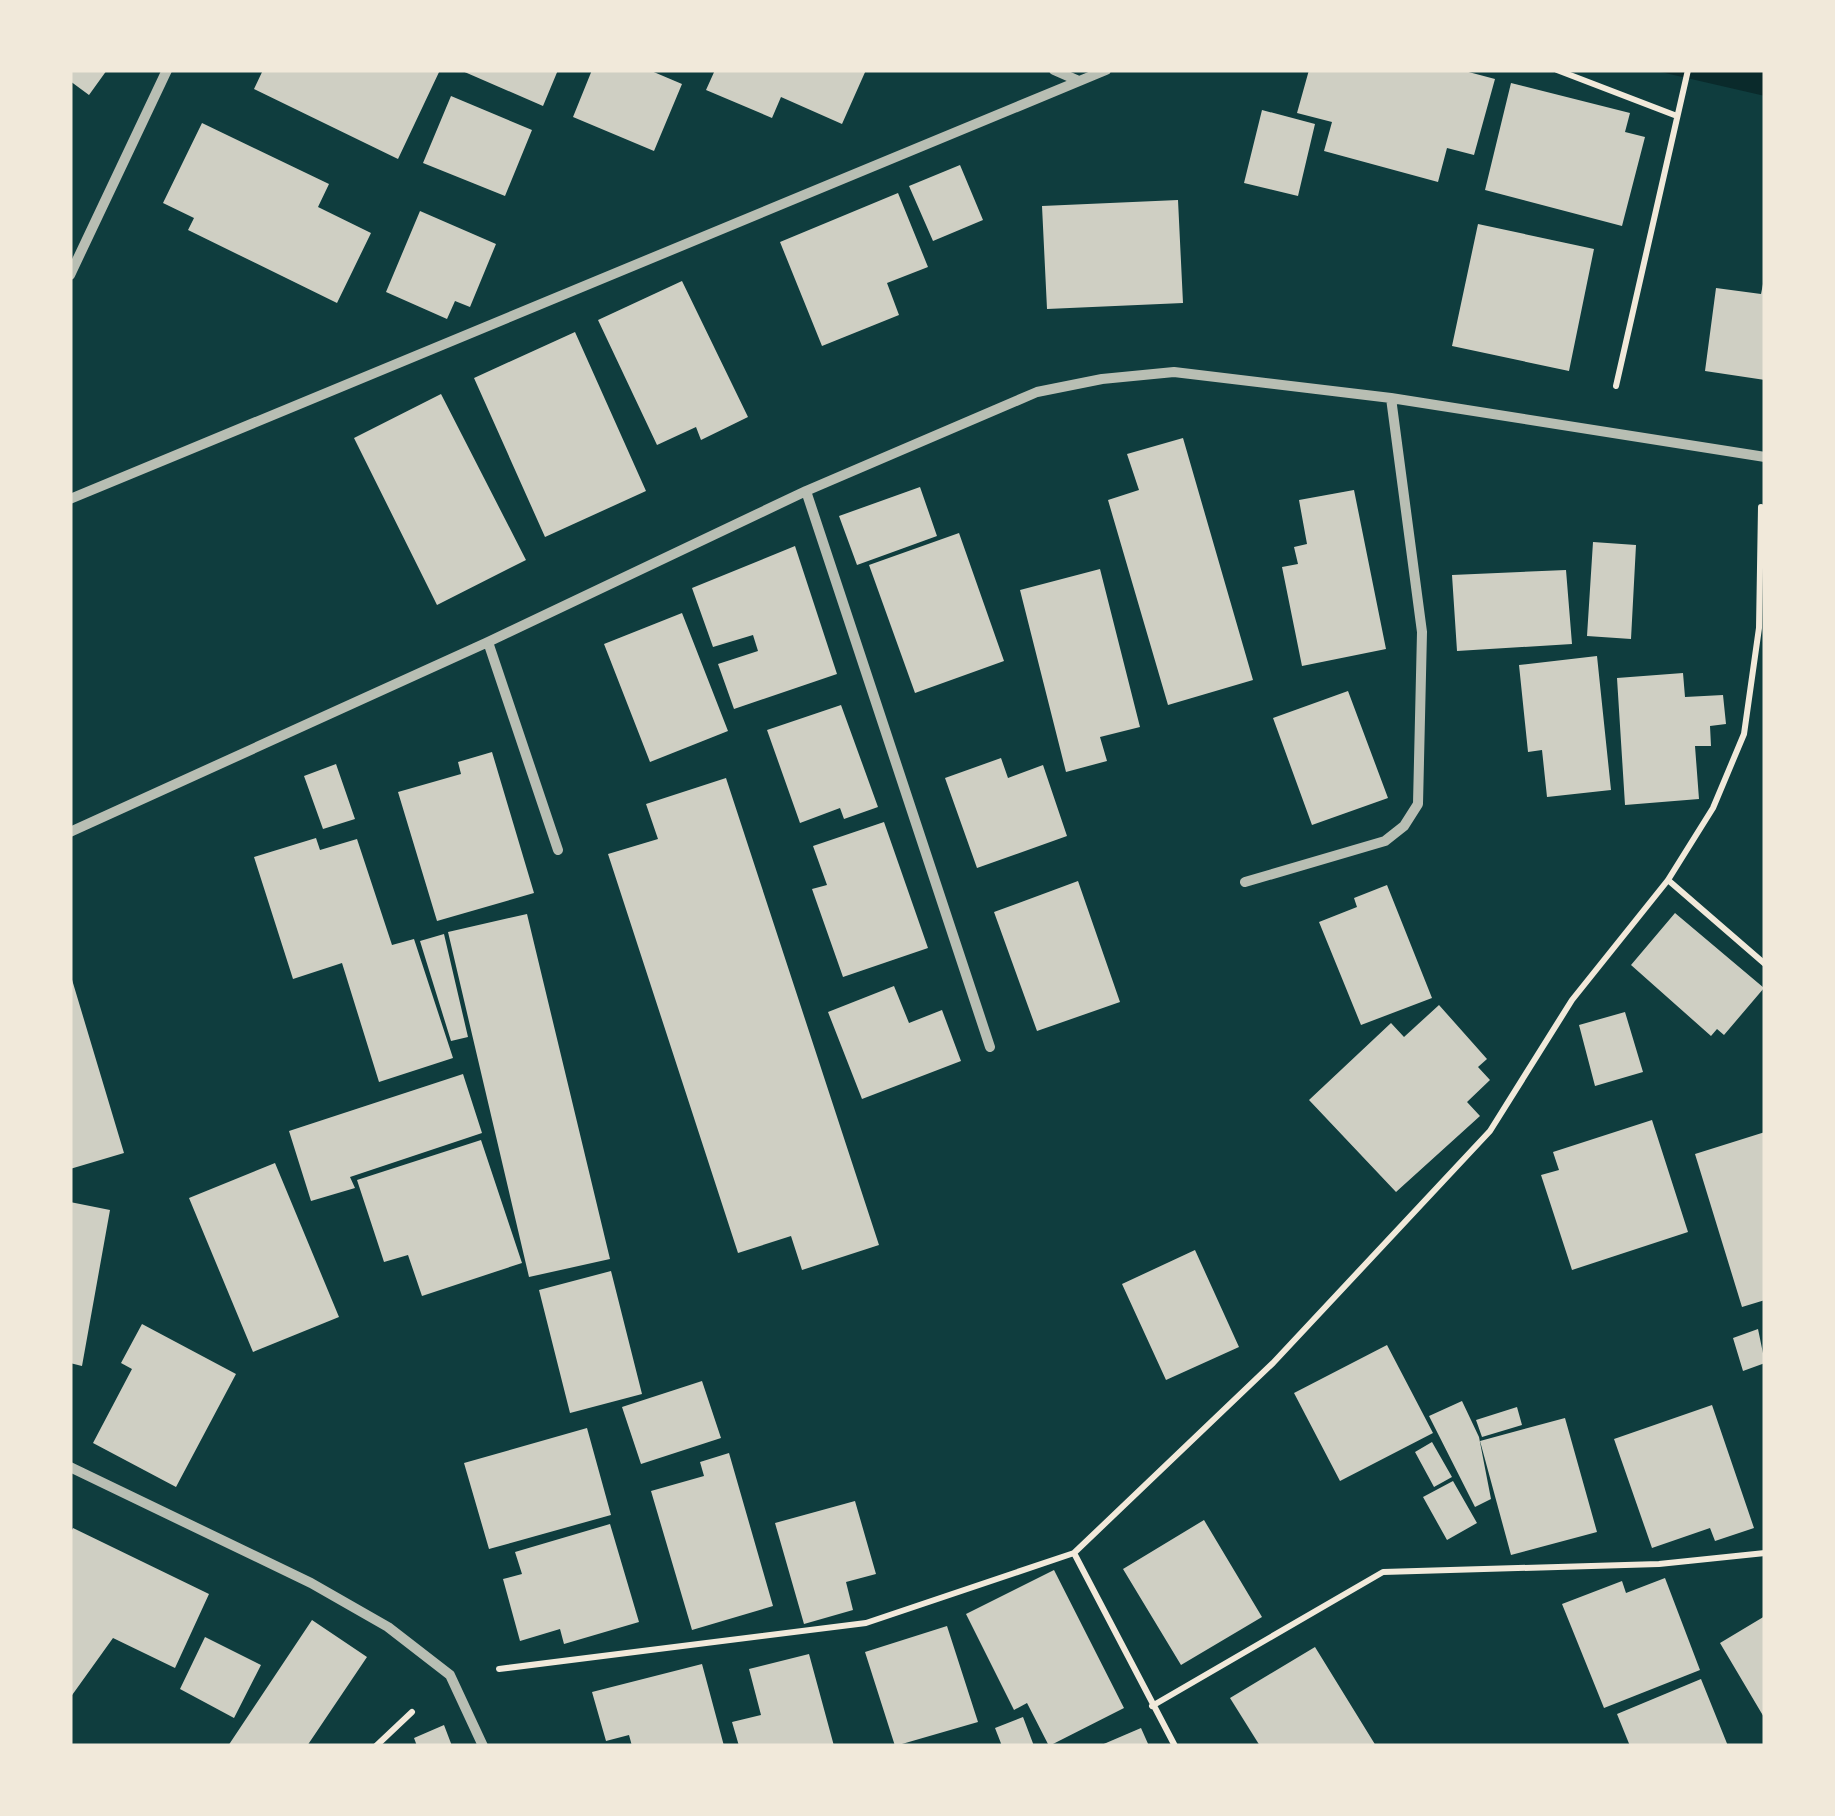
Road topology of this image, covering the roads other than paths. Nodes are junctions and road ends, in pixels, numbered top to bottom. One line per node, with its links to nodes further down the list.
1 (168, 70): 5 (street)
2 (1054, 70): 4 (street)
3 (1106, 70): 4 (street)
4 (1079, 81): 9 (street)
5 (70, 276)
6 (1391, 398): 7 (street); 8 (street); 13 (street)
7 (1763, 456)
8 (806, 491): 10 (street); 14 (street)
9 (70, 499)
10 (488, 642): 11 (street); 12 (street)
11 (70, 832)
12 (558, 850)
13 (1245, 882)
14 (990, 1047)
15 (70, 1467): 16 (street)
16 (483, 1746)

